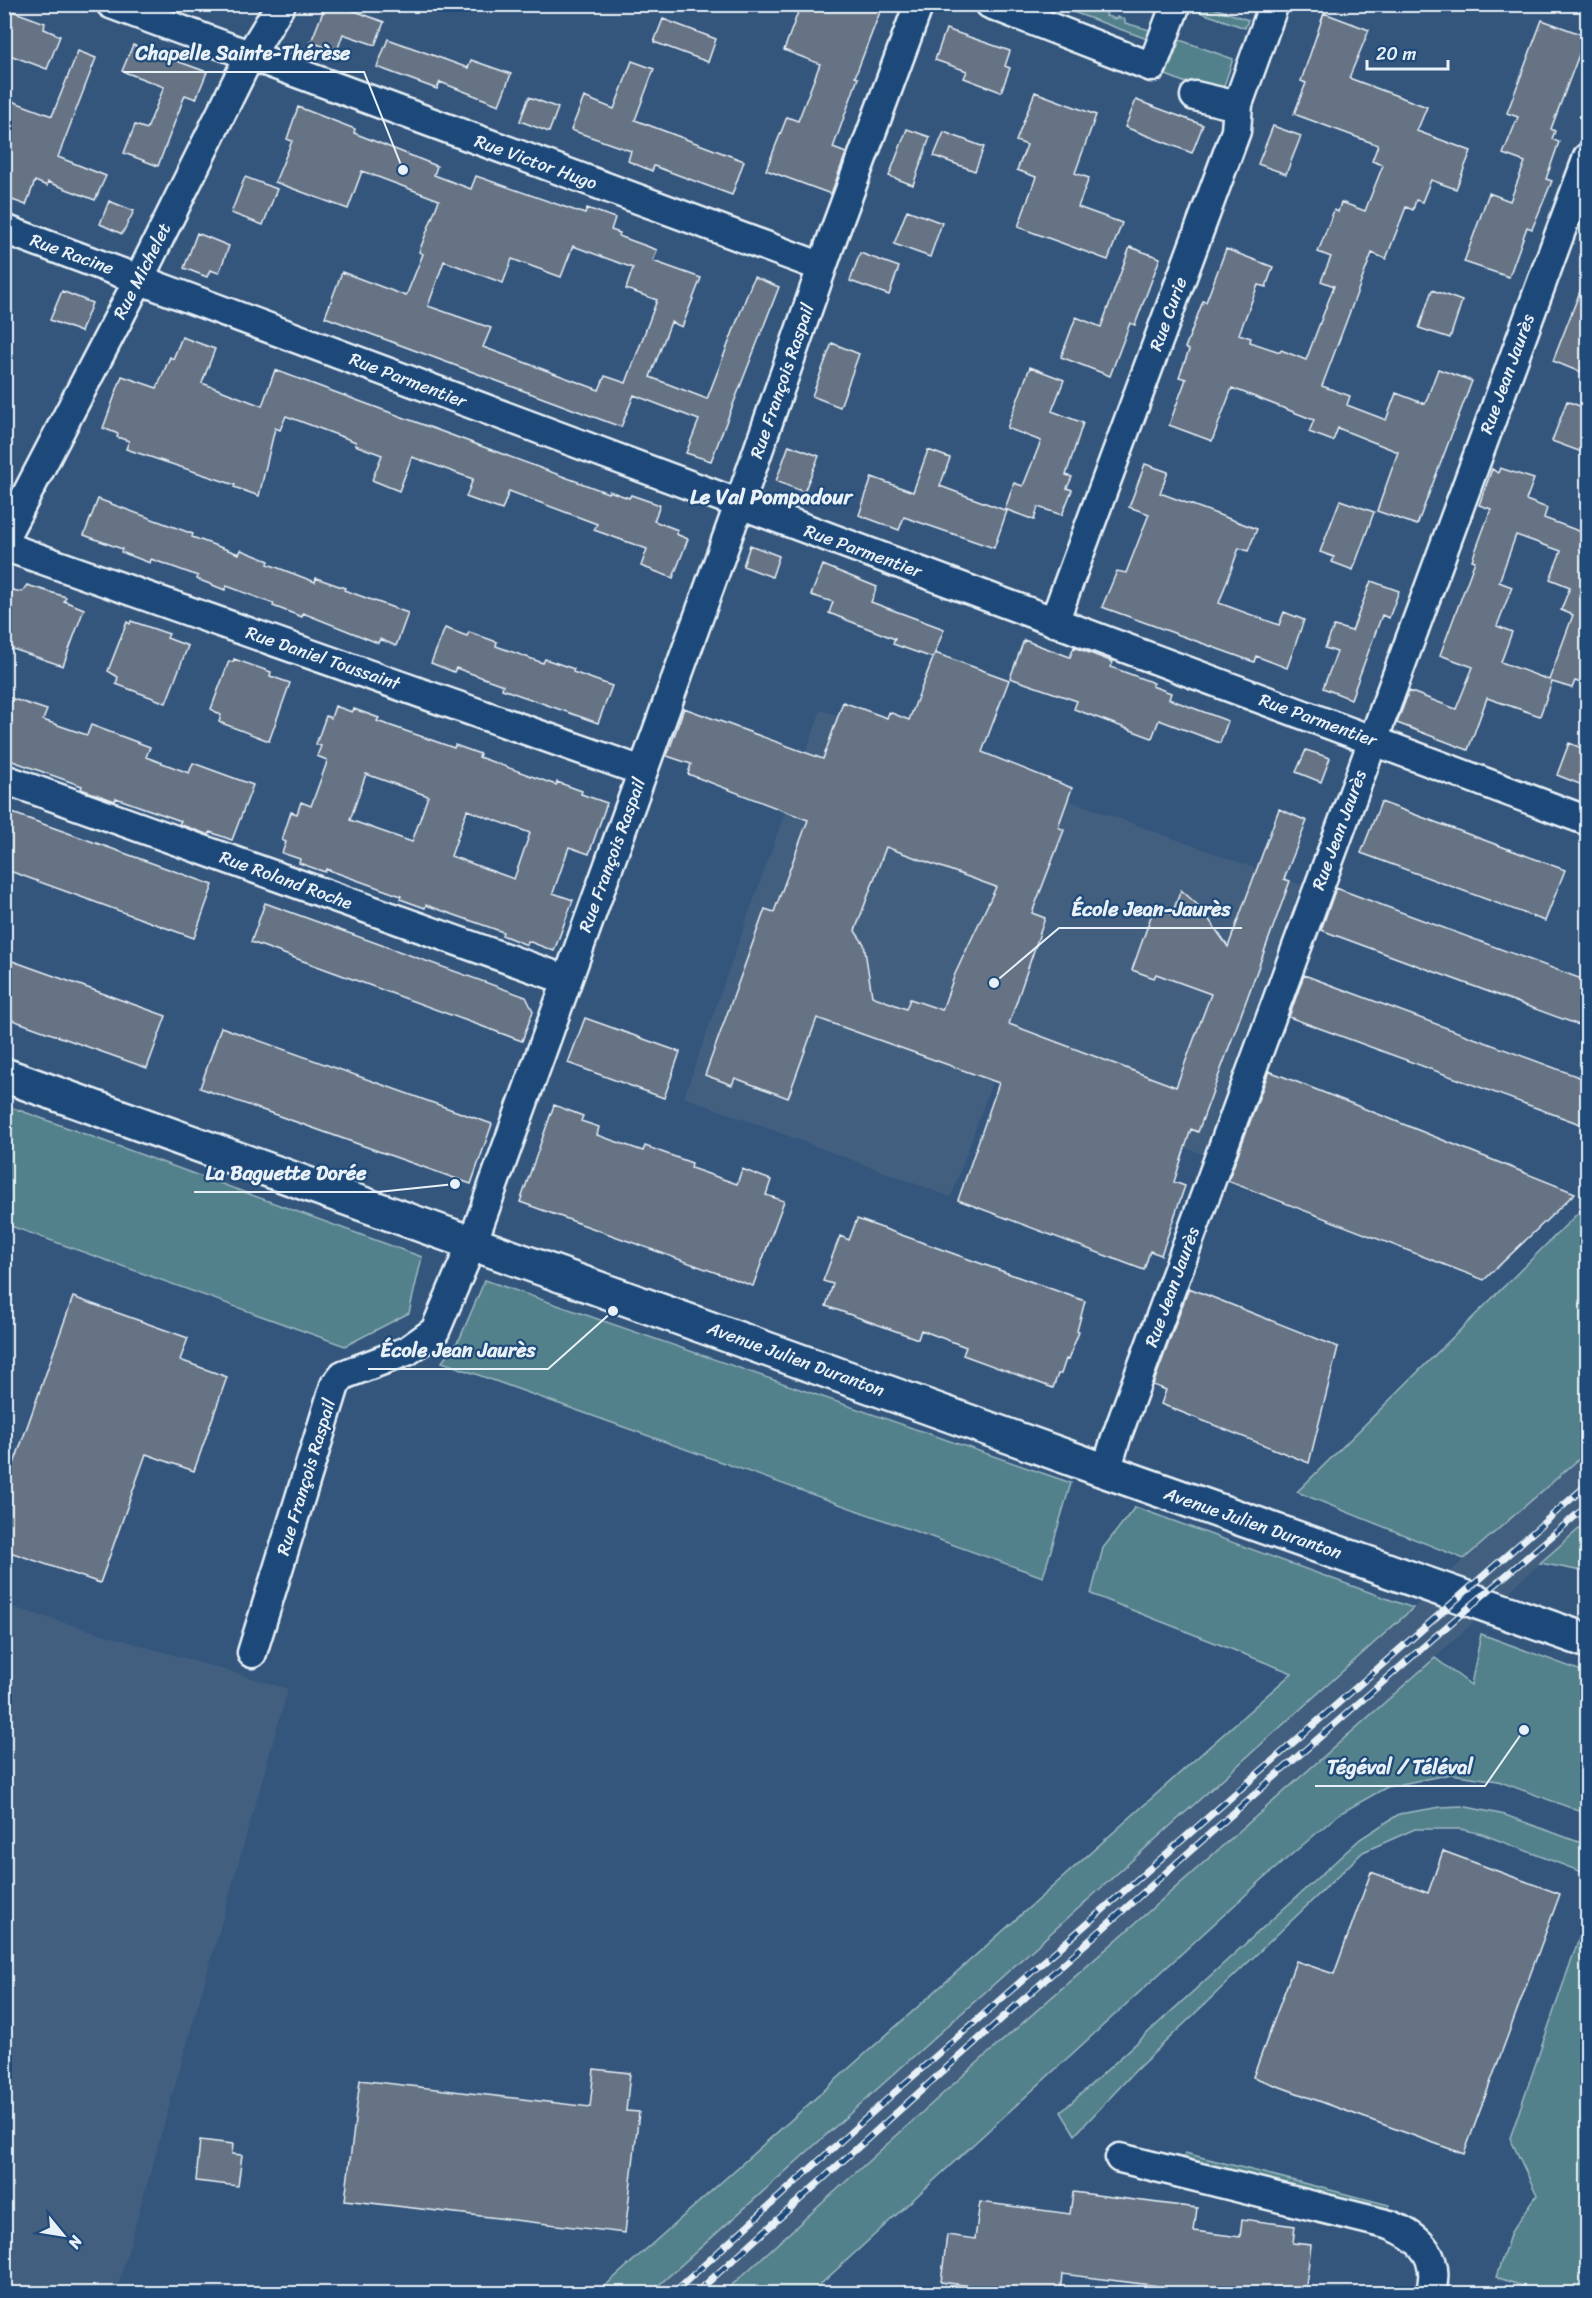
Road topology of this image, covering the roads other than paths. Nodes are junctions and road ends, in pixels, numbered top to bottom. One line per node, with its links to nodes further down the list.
1 (111, 4): 7 (street, Rue Victor Hugo)
2 (281, 4): 7 (street, Rue Michelet)
3 (920, 4): 12 (street, Rue François Raspail)
4 (990, 4): 5 (street)
5 (1176, 4)
6 (1274, 4): 9 (street, Rue Curie)
7 (249, 57): 12 (street, Rue Victor Hugo); 13 (street, Rue Michelet)
8 (1196, 96): 9 (street)
9 (1238, 104): 17 (street, Rue Curie)
10 (1587, 157): 18 (street, Rue Jean Jaurès)
11 (4, 229): 13 (street, Rue Racine)
12 (822, 267): 14 (street, Rue François Raspail)
13 (139, 279): 14 (street, Rue Parmentier); 15 (street, Rue Michelet)
14 (739, 505): 17 (street, Rue Parmentier); 19 (street, Rue François Raspail)
15 (4, 538)
16 (4, 546): 19 (street, Rue Daniel Toussaint)
17 (1054, 622): 18 (street, Rue Parmentier)
18 (1372, 740): 21 (street, Rue Parmentier); 25 (street, Rue Jean Jaurès)
19 (642, 771): 22 (street, Rue François Raspail)
20 (4, 779): 22 (street, Rue Roland Roche)
21 (1587, 821)
22 (567, 980): 24 (street, Rue François Raspail)
23 (4, 1075): 24 (main road, Avenue Julien Duranton)
24 (472, 1244): 25 (main road, Avenue Julien Duranton); 27 (street, Rue François Raspail)
25 (1106, 1471): 26 (main road, Avenue Julien Duranton)
26 (1587, 1641)
27 (252, 1653)
28 (1120, 2158): 29 (street)
29 (1430, 2294)

